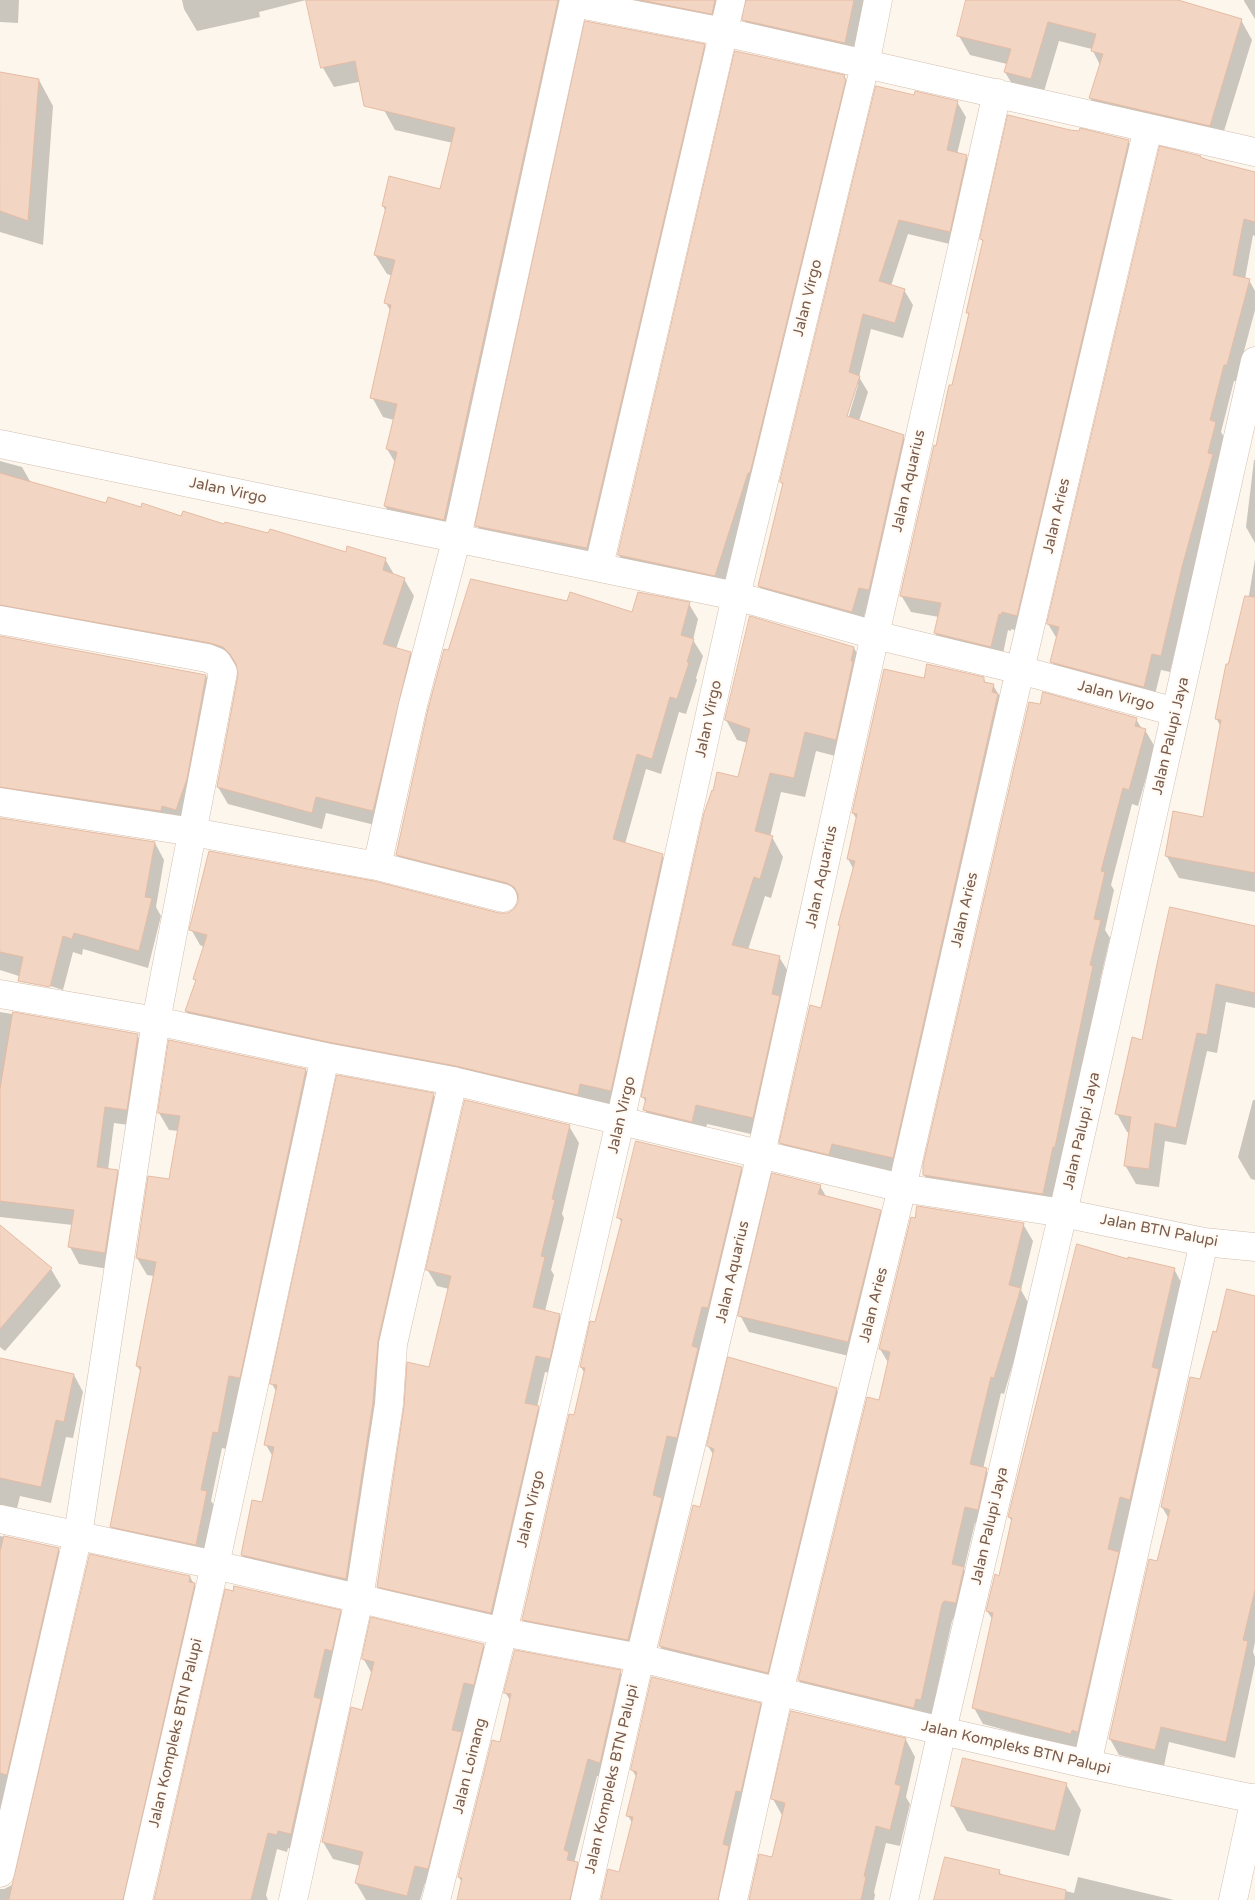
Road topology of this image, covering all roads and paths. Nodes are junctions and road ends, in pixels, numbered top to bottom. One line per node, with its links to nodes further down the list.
1 (731, 0): 4 (street)
2 (878, 0): 5 (street, Jalan Virgo)
3 (574, 2): 4 (street); 11 (street)
4 (724, 32): 5 (street); 12 (street)
5 (865, 65): 6 (street); 13 (street, Jalan Virgo)
6 (997, 93): 7 (street); 15 (street, Jalan Aquarius)
7 (1148, 128): 8 (street); 16 (street, Jalan Aries)
8 (1255, 152)
9 (1255, 361): 17 (street, Jalan Palupi Jaya)
10 (0, 444): 11 (street, Jalan Virgo)
11 (457, 537): 12 (street, Jalan Virgo); 20 (street)
12 (599, 566): 13 (street, Jalan Virgo)
13 (736, 596): 15 (street, Jalan Virgo); 26 (street, Jalan Virgo)
14 (0, 620): 19 (street)
15 (875, 635): 16 (street, Jalan Virgo); 27 (street, Jalan Aquarius)
16 (1020, 670): 17 (street, Jalan Virgo); 28 (street, Jalan Aries)
17 (1176, 712): 29 (street, Jalan Palupi Jaya)
18 (0, 802): 19 (street)
19 (193, 832): 20 (street); 23 (street)
20 (377, 866): 21 (street)
21 (503, 898)
22 (0, 994): 23 (street, Jalan BTN Palupi)
23 (156, 1020): 24 (street, Jalan BTN Palupi); 33 (street)
24 (326, 1056): 25 (street, Jalan BTN Palupi); 34 (street)
25 (453, 1081): 26 (street, Jalan BTN Palupi); 35 (street)
26 (620, 1122): 27 (street, Jalan BTN Palupi); 36 (street, Jalan Virgo)
27 (761, 1154): 28 (street, Jalan BTN Palupi); 37 (street, Jalan Aquarius)
28 (902, 1188): 29 (street, Jalan BTN Palupi); 38 (street, Jalan Aries)
29 (1064, 1213): 30 (street, Jalan BTN Palupi); 39 (street, Jalan Palupi Jaya)
30 (1204, 1242): 31 (street, Jalan BTN Palupi); 40 (street)
31 (1255, 1247)
32 (0, 1519): 33 (street, Jalan Kompleks BTN Palupi)
33 (78, 1535): 34 (street, Jalan Kompleks BTN Palupi); 42 (street)
34 (215, 1565): 35 (street, Jalan Kompleks BTN Palupi); 43 (street, Jalan Kompleks BTN Palupi)
35 (359, 1599): 36 (street, Jalan Kompleks BTN Palupi); 44 (street)
36 (503, 1632): 37 (street, Jalan Kompleks BTN Palupi); 45 (street, Jalan Loinang)
37 (640, 1658): 38 (street, Jalan Kompleks BTN Palupi); 46 (street, Jalan Kompleks BTN Palupi)
38 (779, 1692): 39 (street, Jalan Kompleks BTN Palupi); 47 (street)
39 (942, 1731): 40 (street, Jalan Kompleks BTN Palupi); 48 (street, Jalan Palupi Jaya)
40 (1087, 1764): 41 (street, Jalan Kompleks BTN Palupi)
41 (1255, 1799): 49 (street)
42 (0, 1873)
43 (138, 1900)
44 (293, 1900)
45 (436, 1900)
46 (585, 1900)
47 (733, 1900)
48 (904, 1900)
49 (1233, 1900)

